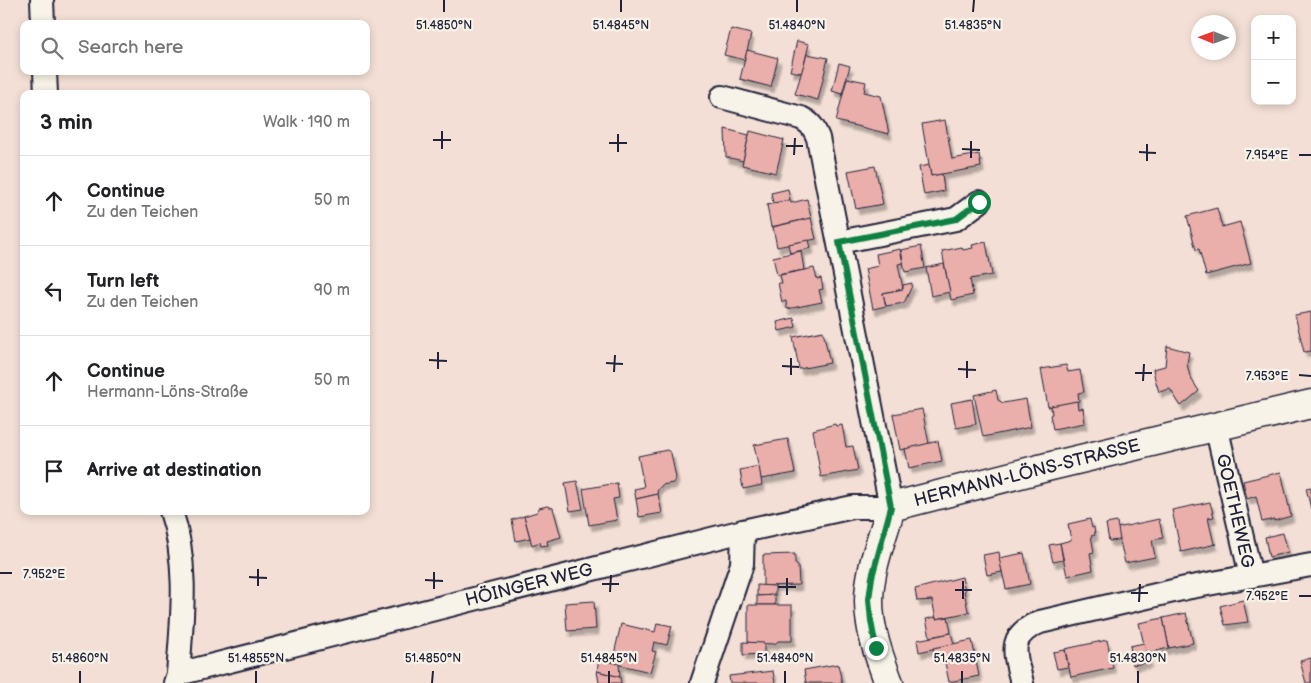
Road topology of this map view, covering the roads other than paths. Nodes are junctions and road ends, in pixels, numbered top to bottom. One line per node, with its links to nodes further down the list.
1 (42, 0): 2 (street)
2 (43, 20)
3 (45, 75): 4 (street)
4 (46, 90)
5 (722, 96): 7 (street)
6 (979, 202): 7 (street)
7 (839, 242): 10 (street)
8 (1311, 404): 9 (street, HERMANN-LÖNS-STRASSE)
9 (1216, 426): 10 (street, HERMANN-LÖNS-STRASSE); 14 (street, GOETHEWEG)
10 (891, 507): 12 (street, HÖINGER WEG); 17 (street, HERMANN-LÖNS-STRASSE)
11 (173, 515): 15 (street)
12 (743, 531): 15 (street, HÖINGER WEG); 16 (street)
13 (1311, 566): 14 (street)
14 (1252, 576): 18 (street, GOETHEWEG)
15 (177, 678)
16 (702, 683)
17 (889, 683)
18 (1022, 683)

